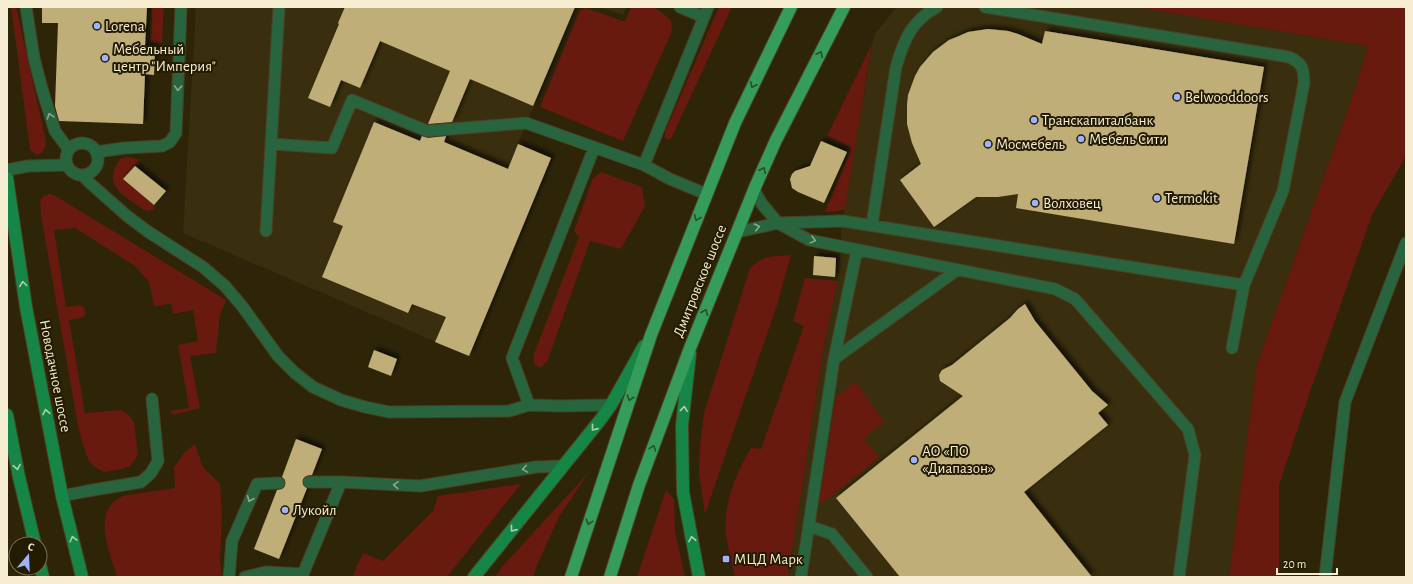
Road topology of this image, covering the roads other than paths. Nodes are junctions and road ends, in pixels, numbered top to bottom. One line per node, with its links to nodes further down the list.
1 (26, 7): 17 (lane, one-way to 1)
2 (181, 7): 18 (lane, one-way to 18)
3 (279, 7): 15 (lane)
4 (680, 7): 12 (lane)
5 (783, 7): 14 (main road)
6 (791, 7): 14 (main road, Дмитровское шоссе)
7 (844, 7): 13 (main road, Дмитровское шоссе)
8 (851, 7): 13 (main road)
9 (937, 7): 27 (lane)
10 (985, 7): 11 (lane)
11 (1030, 10): 33 (lane)
12 (705, 12): 20 (lane)
13 (832, 30): 24 (main road, Дмитровское шоссе, one-way to 13)
14 (770, 50): 25 (main road, Дмитровское шоссе, one-way to 25)
15 (271, 144): 16 (lane); 28 (lane)
16 (594, 148): 20 (lane); 39 (lane)
17 (69, 150): 18 (lane); 19 (lane)
18 (96, 152): 22 (lane)
19 (67, 165): 21 (lane); 22 (lane)
20 (644, 165): 25 (lane)
21 (7, 170)
22 (82, 175): 39 (lane)
23 (7, 178): 46 (main road, Новодачное шоссе, one-way to 23)
24 (754, 190): 26 (lane); 29 (main road, Дмитровское шоссе)
25 (706, 194): 34 (main road, Дмитровское шоссе, one-way to 34)
26 (778, 223): 27 (lane); 29 (lane, one-way to 26); 31 (lane, one-way to 31)
27 (872, 225): 33 (lane)
28 (266, 231)
29 (737, 232): 35 (main road, Дмитровское шоссе, one-way to 29)
30 (1406, 243): 59 (lane)
31 (857, 250): 32 (lane); 37 (lane)
32 (957, 270): 37 (lane); 58 (lane)
33 (1244, 285): 36 (lane)
34 (651, 335): 40 (main road); 53 (main road, Дмитровское шоссе, one-way to 53)
35 (690, 348): 54 (main road, Дмитровское шоссе, one-way to 35); 55 (main road, one-way to 35)
36 (1232, 348)
37 (834, 358): 47 (lane)
38 (152, 399): 46 (lane)
39 (529, 405): 40 (lane)
40 (611, 405): 42 (main road, one-way to 42)
41 (7, 415): 48 (main road, one-way to 48)
42 (563, 466): 44 (lane, one-way to 44); 52 (main road, one-way to 52)
43 (309, 482): 44 (lane)
44 (341, 482): 51 (lane)
45 (279, 483): 50 (lane, one-way to 50)
46 (62, 496): 49 (main road, Новодачное шоссе, one-way to 46)
47 (809, 526): 56 (lane); 57 (lane)
48 (33, 536)
49 (82, 577)
50 (229, 577)
51 (245, 577)
52 (474, 577)
53 (571, 577)
54 (610, 577)
55 (699, 577)
56 (801, 577)
57 (867, 577)
58 (1179, 577)
59 (1325, 577)

